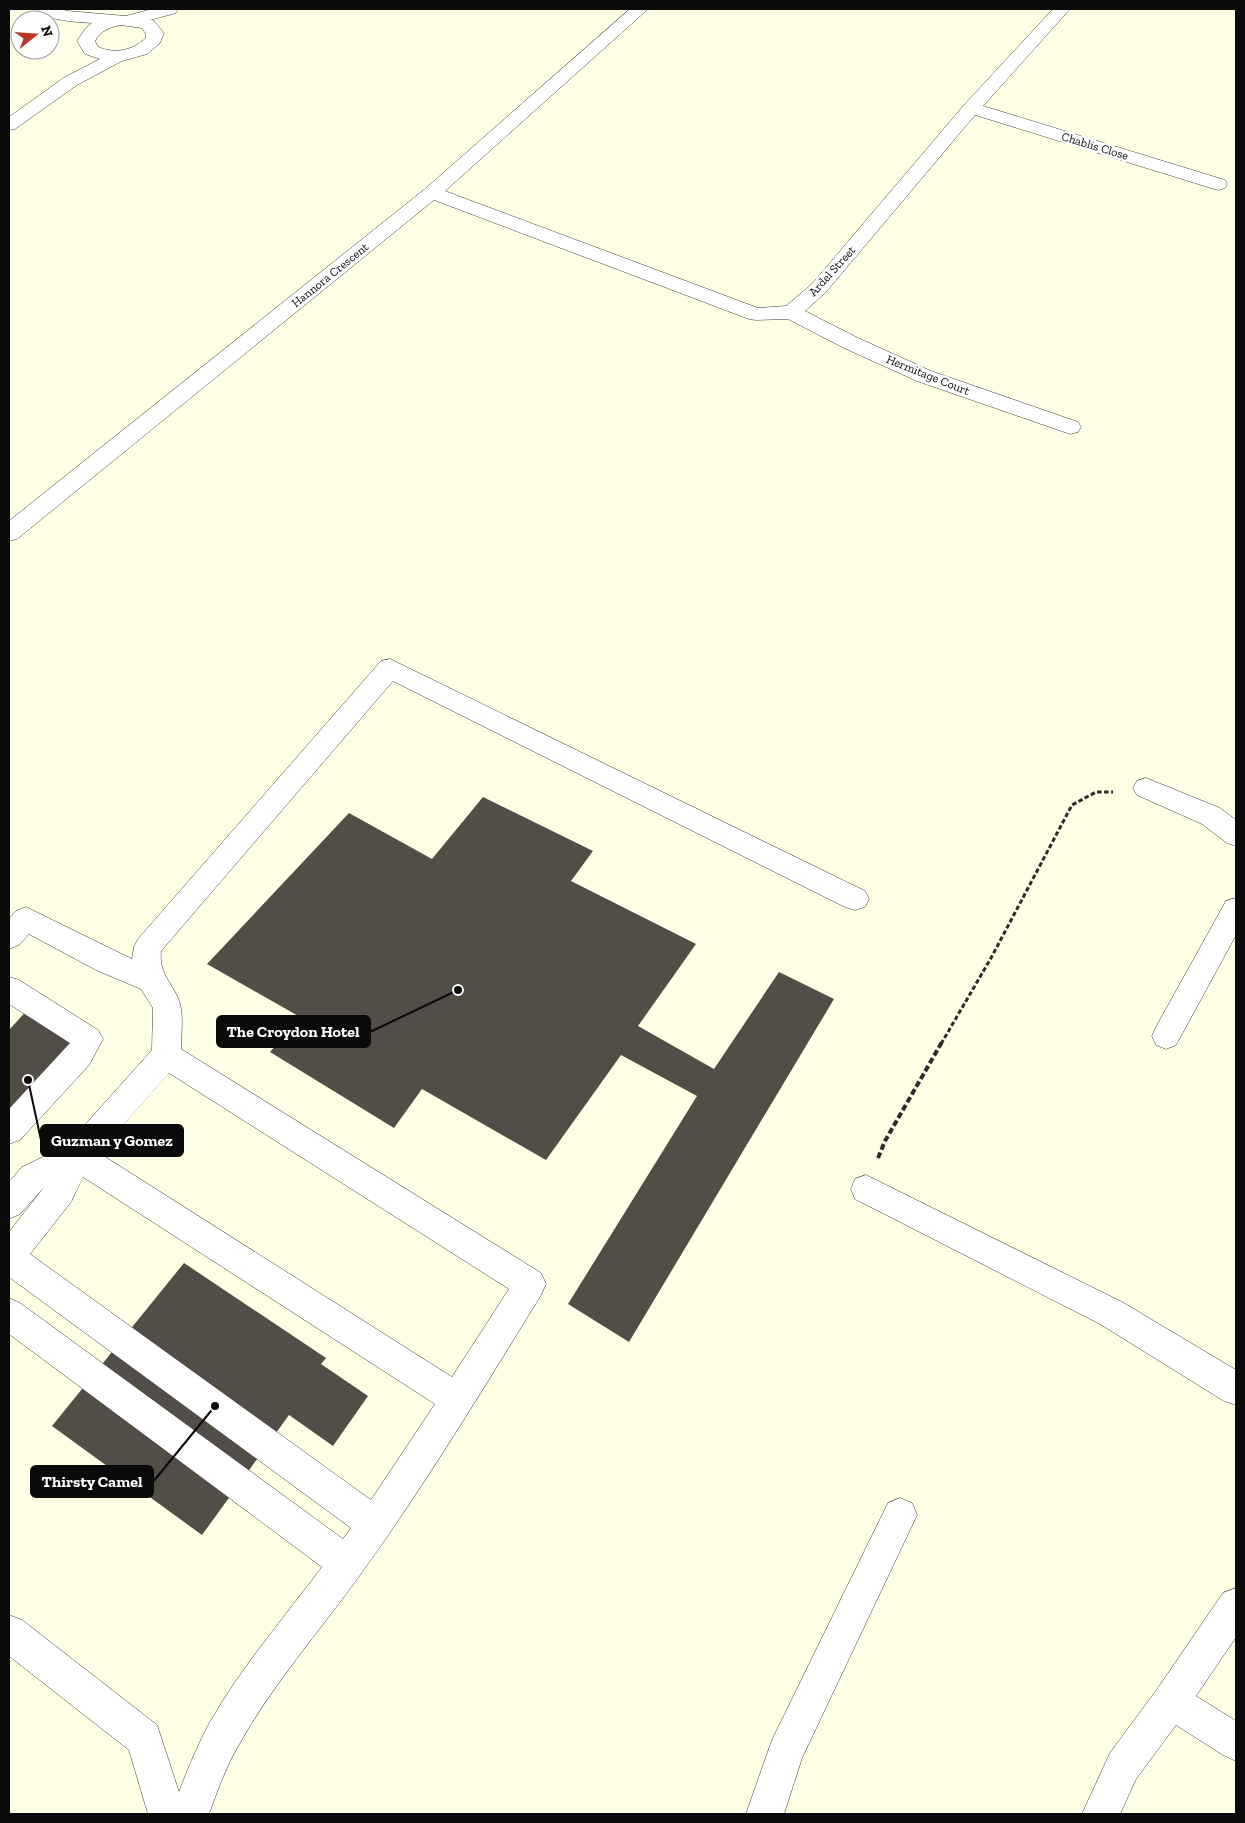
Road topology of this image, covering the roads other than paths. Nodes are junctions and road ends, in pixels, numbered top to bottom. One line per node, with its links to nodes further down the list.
1 (44, 9): 6 (street)
2 (170, 9): 7 (street)
3 (176, 9): 8 (street)
4 (640, 9): 15 (street, Hannora Crescent)
5 (1062, 9): 12 (street, Ardel Street)
6 (65, 16): 7 (street); 9 (street)
7 (125, 20): 8 (street); 9 (street)
8 (155, 33): 10 (street)
9 (86, 43): 10 (street); 11 (street)
10 (118, 56): 11 (street)
11 (71, 82): 13 (street)
12 (971, 108): 14 (street, Chablis Close); 16 (street, Ardel Street)
13 (9, 125)
14 (1218, 184)
15 (432, 193): 16 (street); 18 (street, Hannora Crescent)
16 (792, 312): 17 (street, Hermitage Court)
17 (1070, 427)
18 (10, 532)
19 (1146, 788): 20 (street)
20 (1236, 835)
21 (855, 899): 24 (street)
22 (1236, 909): 26 (street)
23 (9, 937): 24 (street)
24 (151, 980): 27 (street)
25 (9, 989): 28 (street)
26 (1166, 1036)
27 (166, 1056): 29 (street); 35 (street)
28 (9, 1130)
29 (77, 1156): 31 (street); 32 (street); 35 (street)
30 (866, 1188): 34 (street)
31 (9, 1204)
32 (9, 1257): 37 (street)
33 (9, 1314): 38 (street)
34 (1236, 1390)
35 (457, 1400): 37 (street)
36 (900, 1516): 45 (street)
37 (375, 1524): 38 (street)
38 (347, 1564): 44 (street)
39 (1236, 1606): 41 (street)
40 (9, 1634): 43 (street)
41 (1171, 1701): 42 (street); 46 (street)
42 (1236, 1742)
43 (167, 1814)
44 (190, 1814)
45 (764, 1814)
46 (1101, 1814)

